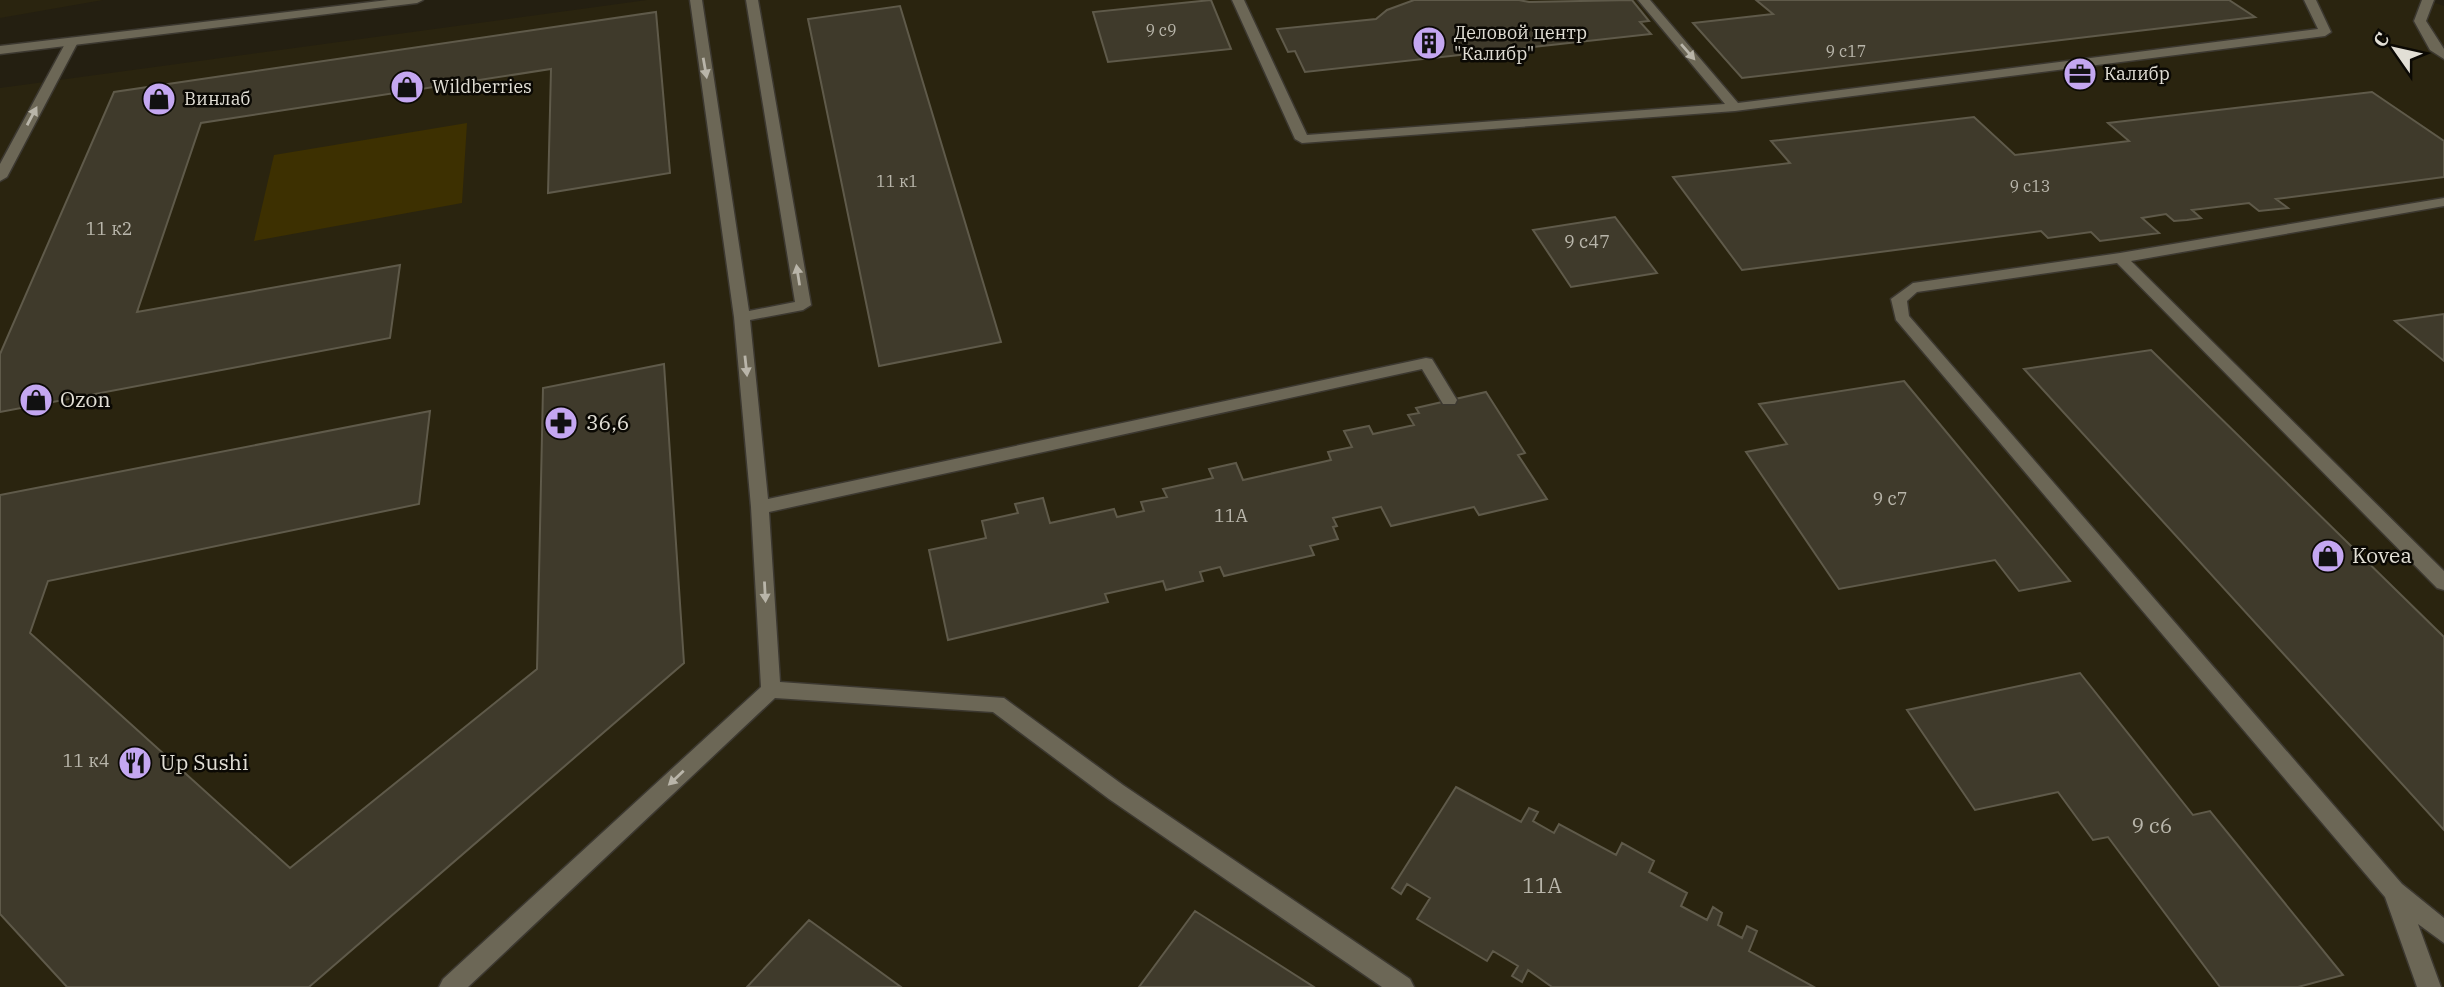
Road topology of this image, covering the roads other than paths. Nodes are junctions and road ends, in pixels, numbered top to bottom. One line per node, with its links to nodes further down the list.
1 (417, 0): 8 (street)
2 (696, 0): 15 (street, one-way to 15)
3 (752, 0): 15 (street, one-way to 3)
4 (1238, 0): 11 (street)
5 (1644, 0): 11 (street, one-way to 11)
6 (2310, 0): 11 (street)
7 (2428, 0): 10 (street)
8 (72, 42): 9 (street); 12 (street, one-way to 8)
9 (0, 50)
10 (2444, 55)
11 (1735, 107)
12 (0, 177)
13 (2444, 202): 14 (street)
14 (2120, 258): 18 (street); 20 (street)
15 (741, 317): 17 (street, one-way to 17)
16 (1449, 400): 17 (street)
17 (760, 506): 19 (street, one-way to 19)
18 (2444, 583)
19 (771, 690): 22 (street, one-way to 22); 23 (street)
20 (2394, 891): 21 (street); 24 (street)
21 (2444, 932)
22 (451, 987)
23 (1402, 987)
24 (2429, 987)

